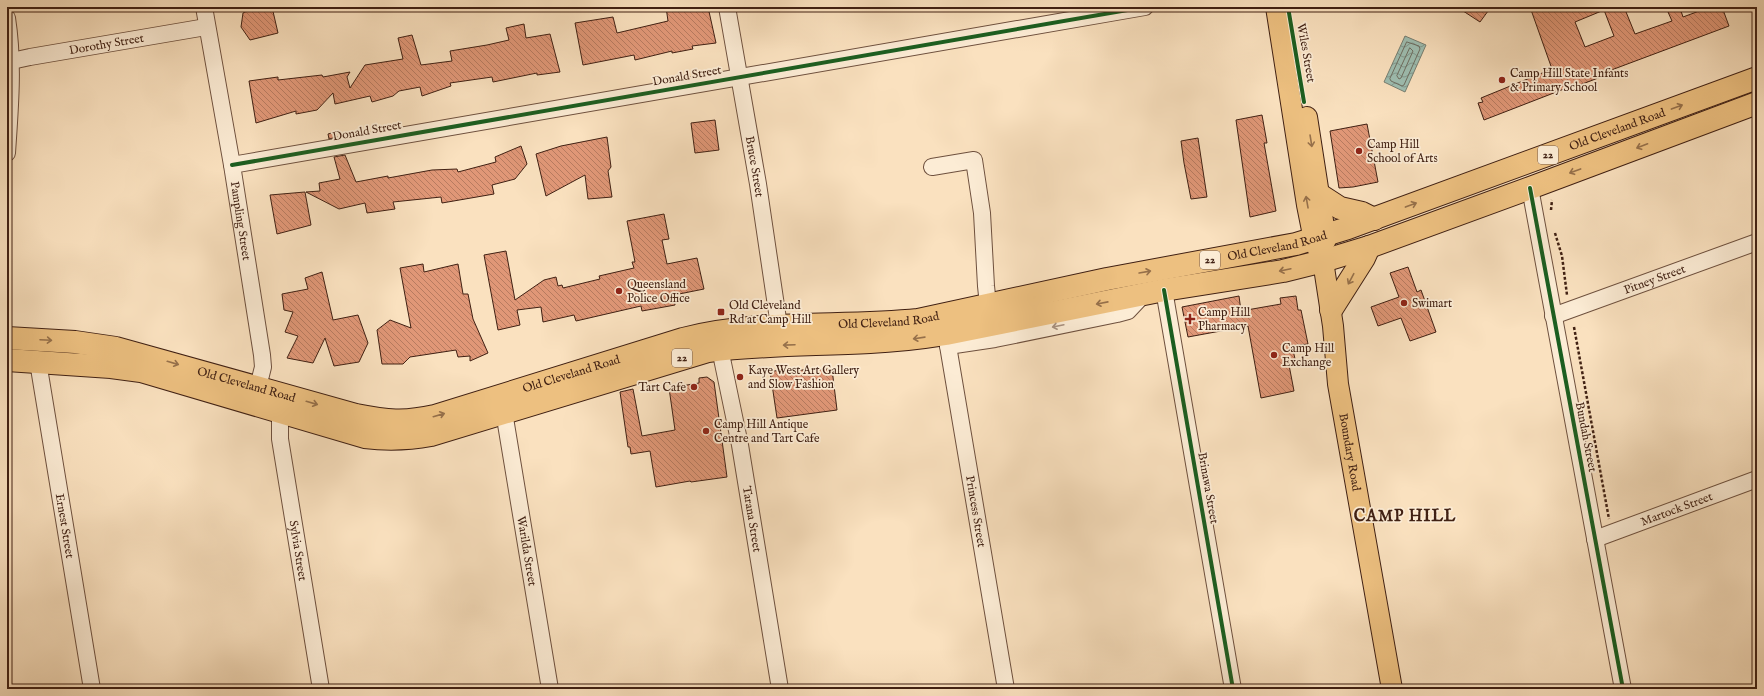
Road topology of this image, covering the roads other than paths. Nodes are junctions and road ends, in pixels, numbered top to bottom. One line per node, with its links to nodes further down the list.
1 (204, 7): 7 (street, Pampling Street)
2 (727, 7): 9 (street, Bruce Street)
3 (1145, 7): 9 (street, Donald Street)
4 (1276, 7): 18 (main road, Wiles Street, one-way to 4)
5 (1288, 7): 16 (main road, Wiles Street, one-way to 16)
6 (7, 18): 8 (street)
7 (206, 27): 8 (street, Dorothy Street); 13 (street, Pampling Street)
8 (9, 62): 12 (street)
9 (738, 77): 13 (street, Donald Street); 26 (street, Bruce Street)
10 (1757, 78): 17 (highway, Old Cleveland Road / 22, one-way to 10)
11 (1757, 103): 15 (highway, Old Cleveland Road / 22, one-way to 15)
12 (7, 153)
13 (232, 165): 32 (street, Pampling Street)
14 (932, 167): 23 (street)
15 (1530, 188): 20 (highway, Old Cleveland Road / 22); 25 (street, Bundah Street)
16 (1320, 195): 17 (highway); 18 (main road, Wiles Street)
17 (1374, 219): 18 (highway, Old Cleveland Road / 22)
18 (1320, 238): 21 (main road, Wiles Street); 23 (highway, Old Cleveland Road / 22, one-way to 18)
19 (1757, 242): 25 (street, Pitney Street)
20 (1368, 246): 21 (highway, Old Cleveland Road / 22); 24 (highway, one-way to 24)
21 (1323, 261): 22 (highway, Old Cleveland Road / 22, one-way to 22); 24 (main road, Boundary Road)
22 (1154, 292): 28 (highway, Old Cleveland Road / 22, one-way to 28); 42 (street, Brinawa Street)
23 (988, 306): 26 (highway, Old Cleveland Road / 22)
24 (1331, 310): 43 (main road, Boundary Road)
25 (1553, 316): 36 (street, Bundah Street)
26 (779, 326): 32 (highway, Old Cleveland Road / 22, one-way to 26)
27 (7, 338): 32 (highway, Old Cleveland Road / 22, one-way to 32)
28 (947, 340): 29 (highway, Old Cleveland Road / 22, one-way to 29); 41 (street, Princess Street)
29 (720, 349): 34 (highway, Old Cleveland Road / 22); 40 (street, Tarana Street)
30 (7, 360): 31 (highway, Old Cleveland Road / 22)
31 (38, 362): 33 (highway, Old Cleveland Road / 22); 37 (street, Ernest Street)
32 (258, 387)
33 (280, 412): 34 (highway, Old Cleveland Road / 22); 38 (street, Sylvia Street)
34 (504, 412): 39 (street, Warilda Street)
35 (1757, 479): 36 (street, Martock Street)
36 (1595, 539): 44 (street, Bundah Street)
37 (92, 689)
38 (322, 689)
39 (550, 689)
40 (780, 689)
41 (1006, 689)
42 (1233, 689)
43 (1392, 689)
44 (1623, 689)

